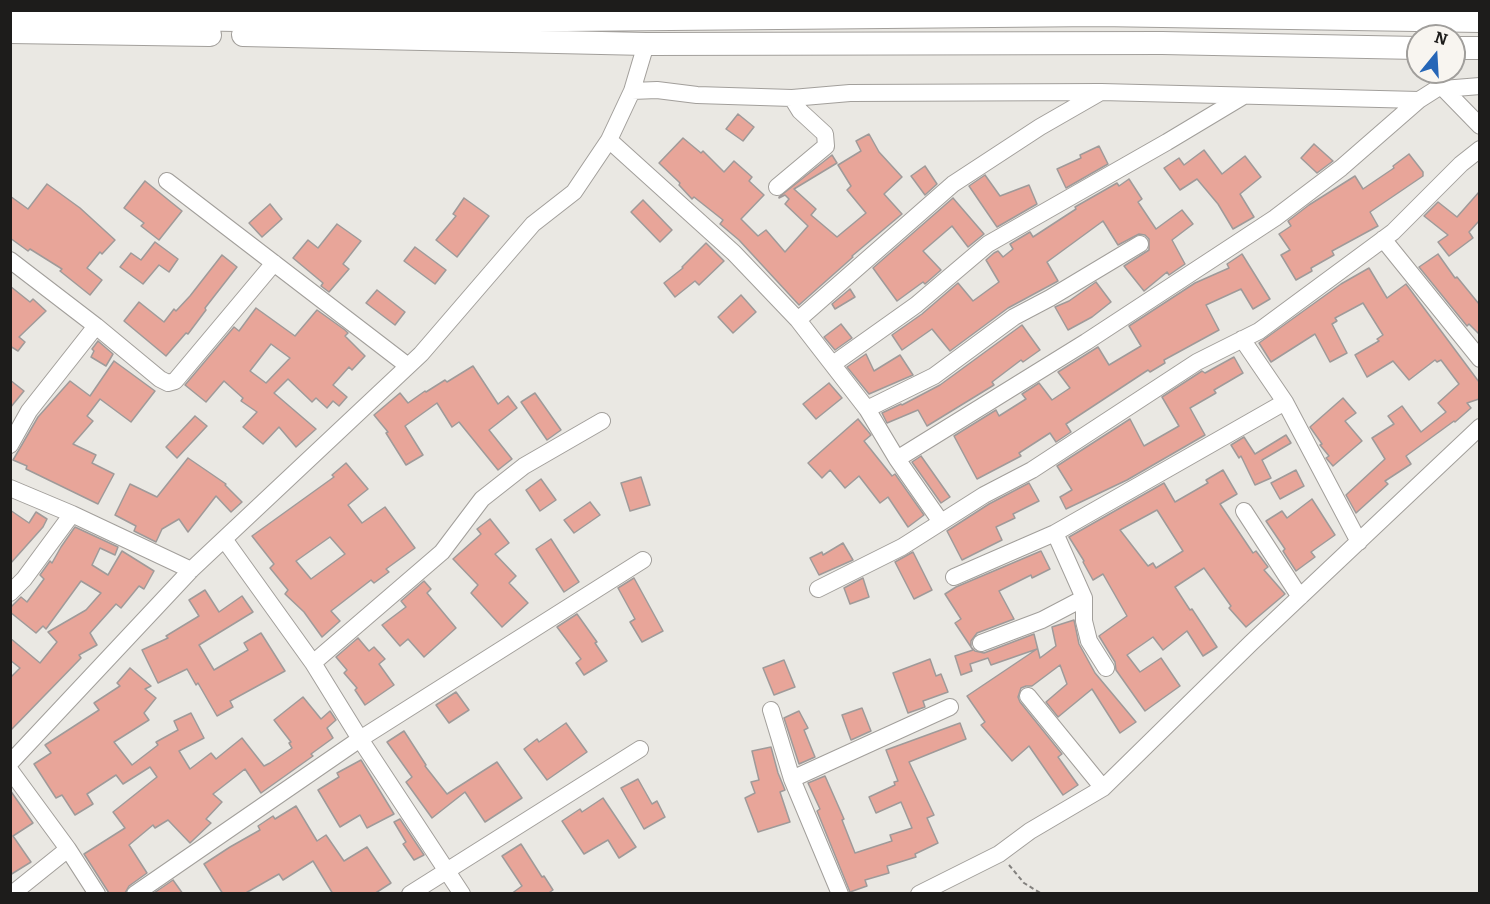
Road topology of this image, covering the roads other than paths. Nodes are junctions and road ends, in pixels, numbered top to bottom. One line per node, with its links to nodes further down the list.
1 (575, 15): 3 (highway); 4 (highway)
2 (10, 16): 4 (highway)
3 (1479, 21)
4 (350, 30): 5 (highway); 6 (highway)
5 (10, 33)
6 (646, 44): 7 (highway); 12 (street)
7 (1406, 48)
8 (1440, 84): 16 (street)
9 (1442, 84): 17 (street)
10 (1454, 84): 11 (street)
11 (1479, 86)
12 (632, 91): 15 (street); 18 (street)
13 (1101, 92): 14 (street); 15 (street); 26 (street)
14 (1242, 97): 16 (street); 30 (street)
15 (792, 98): 21 (street)
16 (1419, 100): 37 (street)
17 (1479, 126)
18 (609, 140): 26 (street); 31 (street)
19 (1479, 149): 22 (street)
20 (167, 180): 25 (street)
21 (777, 187)
22 (1383, 239): 28 (street); 29 (street)
23 (1140, 244): 33 (street)
24 (10, 260): 27 (street)
25 (274, 263): 27 (street); 31 (street)
26 (798, 320): 30 (street)
27 (96, 326): 36 (street)
28 (1242, 339): 32 (street); 41 (street)
29 (1479, 359)
30 (833, 364): 33 (street)
31 (408, 366): 43 (street)
32 (1285, 402): 42 (street); 44 (street)
33 (867, 409): 37 (street)
34 (602, 421): 53 (street)
35 (1479, 428): 44 (street)
36 (10, 445)
37 (897, 459): 41 (street)
38 (10, 488): 40 (street)
39 (1244, 511): 50 (street)
40 (72, 513): 46 (street); 49 (street)
41 (941, 522): 48 (street)
42 (1055, 533): 47 (street); 51 (street)
43 (224, 539): 46 (street); 53 (street)
44 (1359, 542): 50 (street)
45 (642, 560): 58 (street)
46 (191, 570): 60 (street)
47 (954, 577)
48 (818, 589)
49 (10, 593)
50 (1300, 597): 63 (street)
51 (1084, 598): 52 (street); 54 (street)
52 (981, 643)
53 (312, 663): 58 (street)
54 (1106, 668)
55 (1028, 696): 63 (street)
56 (950, 707): 62 (street)
57 (771, 710): 62 (street)
58 (360, 739): 65 (street); 68 (street)
59 (640, 749): 65 (street)
60 (10, 763)
61 (10, 770): 64 (street)
62 (792, 779): 71 (street)
63 (1103, 788): 72 (street)
64 (68, 849): 66 (street); 67 (street)
65 (447, 870): 69 (street); 70 (street)
66 (12, 894)
67 (97, 894)
68 (135, 894)
69 (410, 894)
70 (462, 894)
71 (840, 894)
72 (919, 894)

